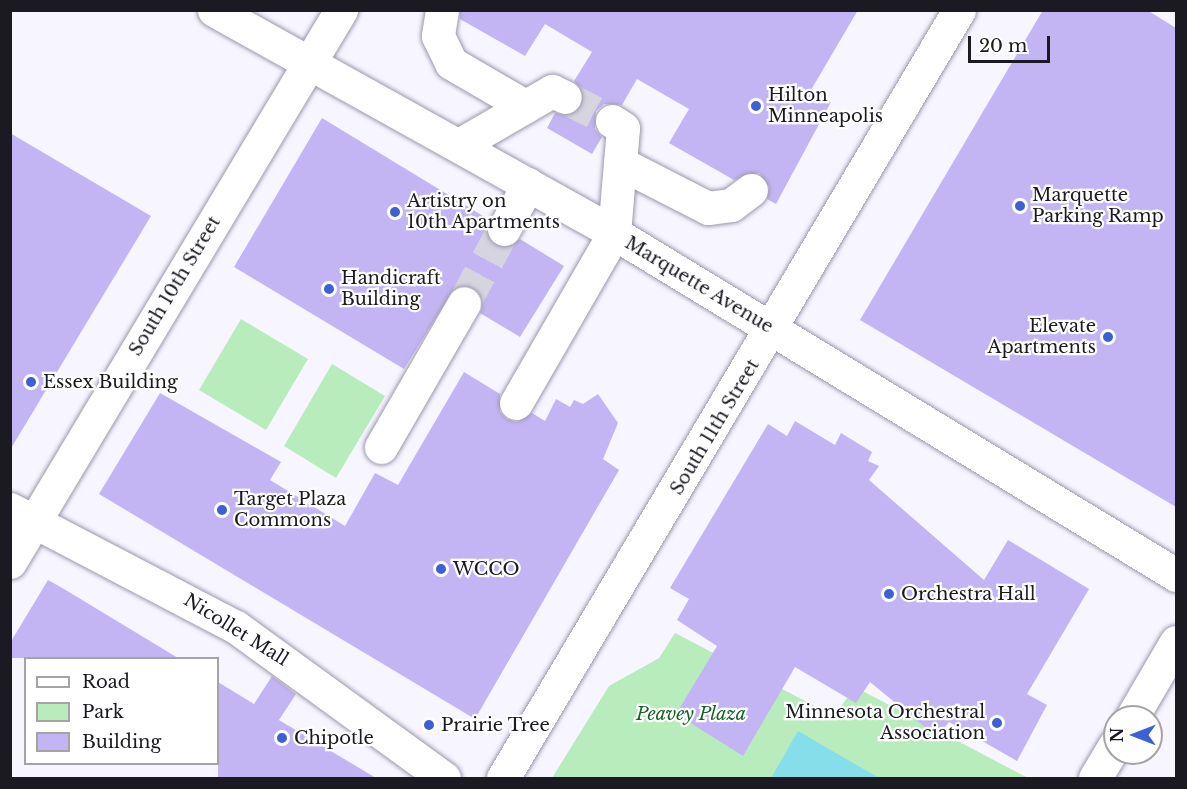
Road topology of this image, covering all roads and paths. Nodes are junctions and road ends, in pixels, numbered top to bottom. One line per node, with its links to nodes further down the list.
1 (214, 10): 5 (street, Marquette Avenue)
2 (341, 10): 5 (street, South 10th Street)
3 (442, 10): 7 (street)
4 (959, 10): 16 (street, South 11th Street)
5 (309, 66): 9 (street, Marquette Avenue); 19 (street, South 10th Street)
6 (565, 97): 7 (street)
7 (525, 106): 9 (street)
8 (612, 121): 10 (street)
9 (459, 145): 11 (street, Marquette Avenue)
10 (620, 163): 12 (street); 14 (street)
11 (528, 184): 13 (street); 14 (street, Marquette Avenue)
12 (751, 190)
13 (504, 229)
14 (614, 233): 16 (street, Marquette Avenue); 17 (street)
15 (464, 303): 18 (street)
16 (774, 330): 21 (street, Marquette Avenue); 26 (street, South 11th Street)
17 (516, 403)
18 (381, 447)
19 (22, 515): 20 (street, South 10th Street); 25 (street, Nicollet Mall)
20 (10, 562)
21 (1176, 575)
22 (1176, 642): 23 (street)
23 (1139, 705)
24 (1103, 765): 27 (street)
25 (444, 778)
26 (503, 778)
27 (1095, 778)

